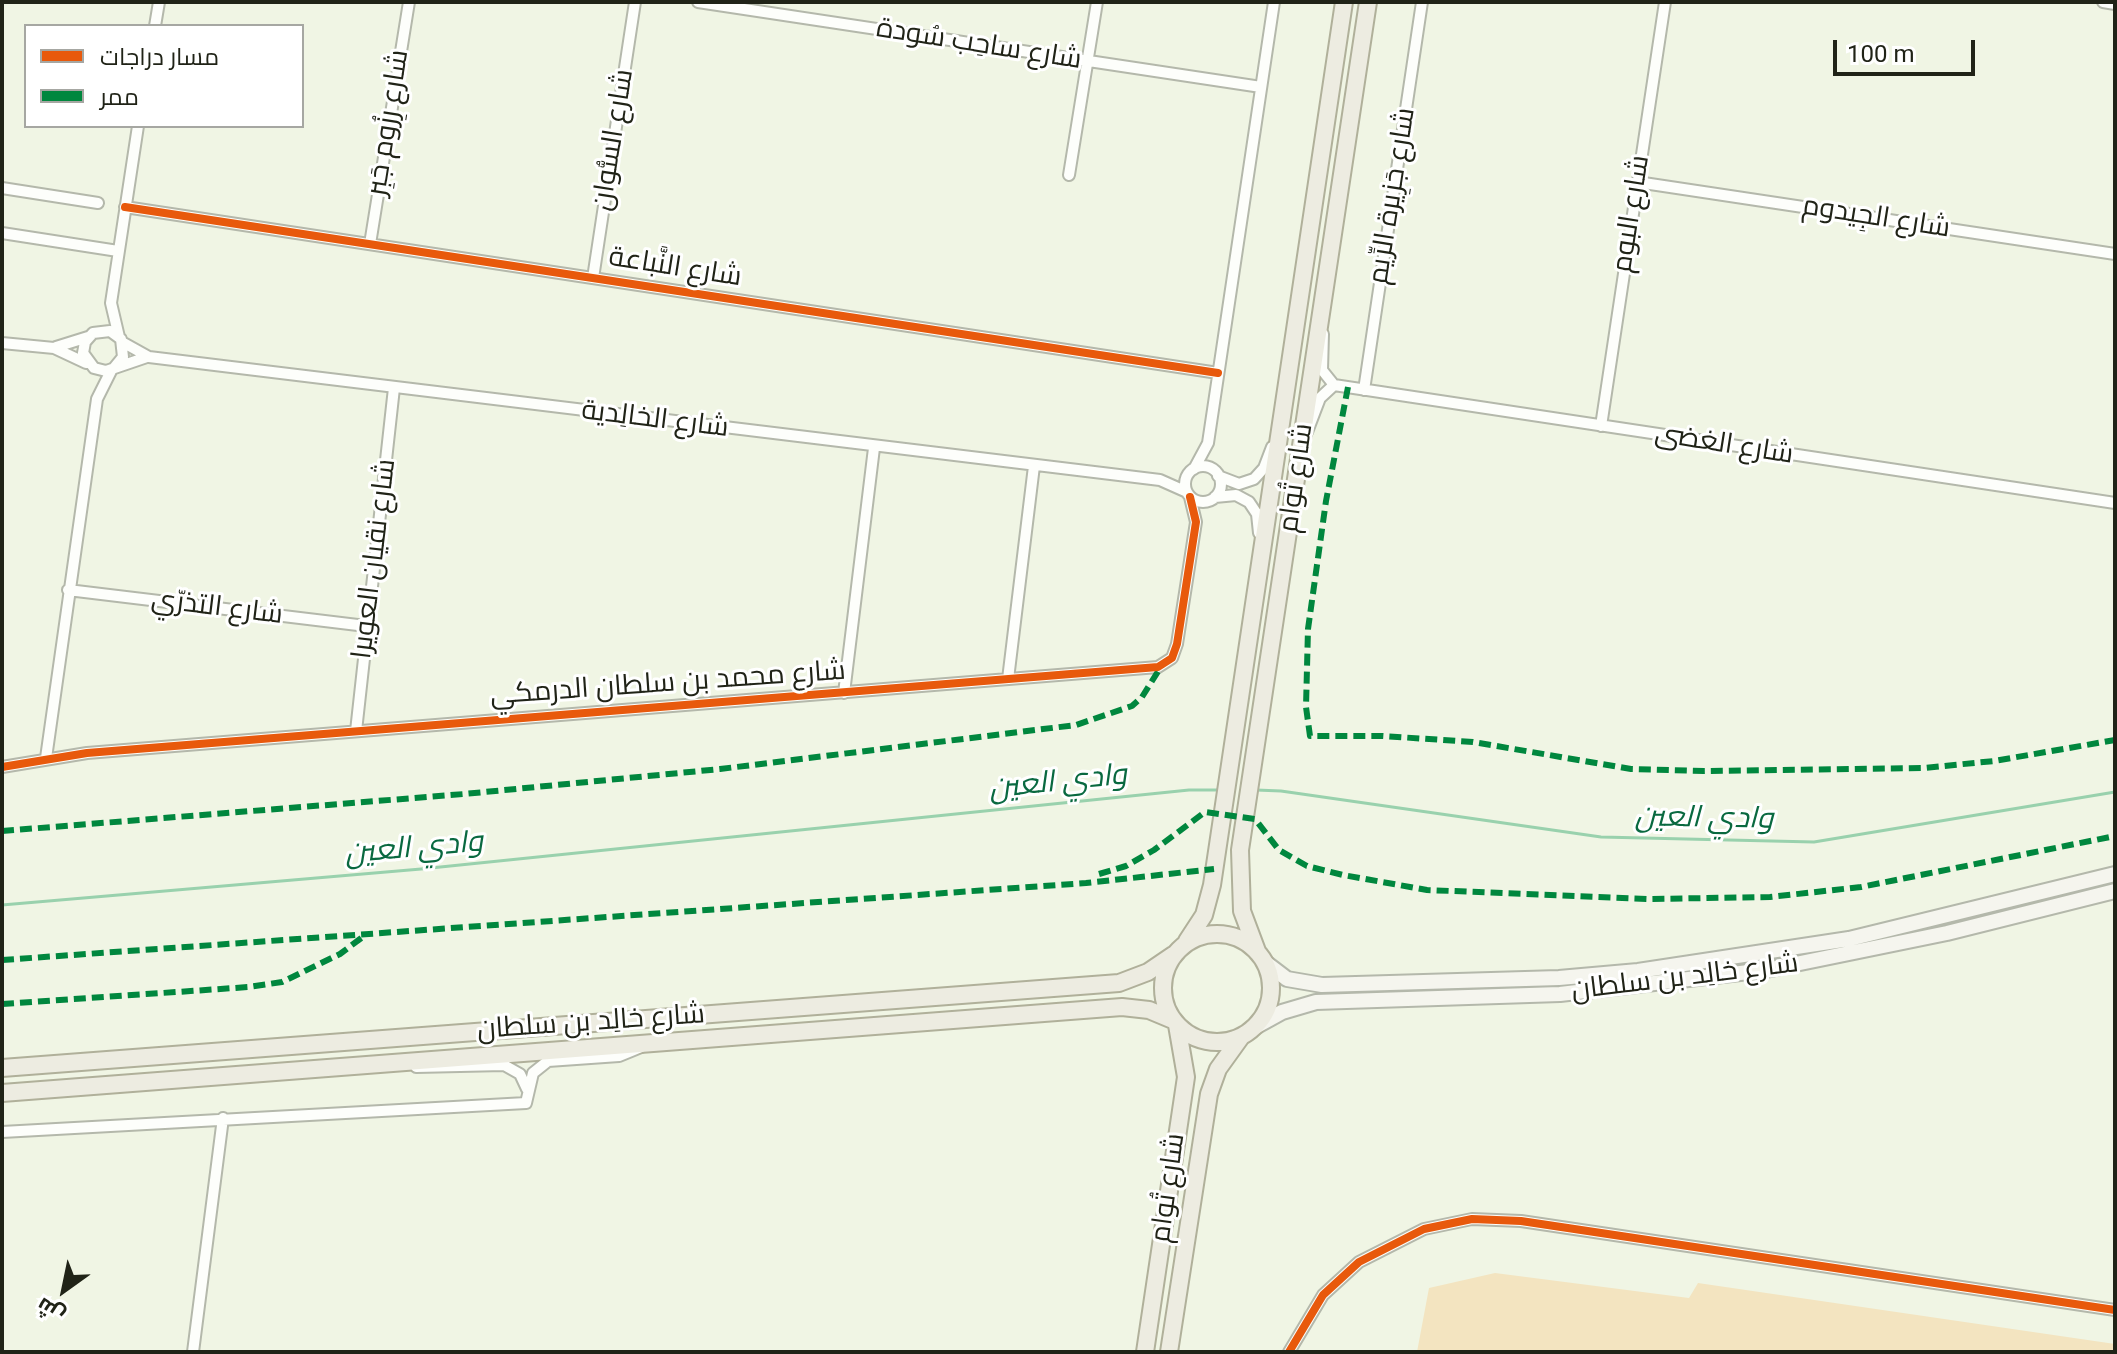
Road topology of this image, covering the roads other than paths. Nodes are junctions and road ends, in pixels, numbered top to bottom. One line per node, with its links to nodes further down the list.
1 (159, 2): 13 (street)
2 (409, 2): 23 (street, شارع رِزُوم جَبِر)
3 (635, 2): 26 (street, شارع السُّوان)
4 (698, 2): 14 (street, شارع ساحِب سُودة)
5 (1097, 2): 14 (street)
6 (1274, 2): 15 (street)
7 (1344, 2): 41 (main road, شارع تُوام)
8 (1368, 2): 28 (main road, شارع تُوام)
9 (1422, 2): 39 (street, شارع جَزِيرة الرِّيم)
10 (1665, 2): 18 (street, شارع البوم)
11 (2103, 2): 12 (street)
12 (2115, 4)
13 (155, 24)
14 (1087, 62): 15 (street, شارع ساحِب سُودة); 17 (street)
15 (1261, 87): 36 (street)
16 (138, 128): 21 (street)
17 (1069, 175)
18 (1637, 182): 25 (street, شارع الجِيدوم); 42 (street, شارع البوم)
19 (2, 188): 20 (street)
20 (98, 203)
21 (125, 207): 23 (street, شارع النَّباعة); 24 (street)
22 (2, 233): 24 (street)
23 (370, 244): 26 (street, شارع النَّباعة)
24 (118, 251): 27 (street)
25 (2115, 254)
26 (593, 278): 36 (street, شارع النَّباعة)
27 (111, 303): 29 (street); 30 (street)
28 (1320, 325): 37 (street); 43 (main road, شارع تُوام)
29 (90, 335): 30 (street); 32 (street); 34 (street)
30 (121, 340): 33 (street, شارع الخالِدية); 35 (street)
31 (2, 343): 32 (street)
32 (54, 348): 34 (street)
33 (149, 357): 35 (street, شارع الخالِدية); 38 (street, شارع الخالِدية)
34 (88, 364): 35 (street); 40 (street)
35 (113, 369): 40 (street)
36 (1218, 373): 44 (street)
37 (1334, 385): 39 (street, شارع الغضى); 43 (street)
38 (394, 388): 45 (street, شارع الخالِدية); 56 (street, شارع نقيان العويرا)
39 (1364, 390): 42 (street, شارع الغضى)
40 (97, 399): 55 (street)
41 (1280, 423): 48 (street); 54 (main road, شارع تُوام)
42 (1601, 426): 52 (street, شارع الغضى)
43 (1302, 440): 66 (main road, شارع تُوام)
44 (1208, 443): 47 (street); 48 (street)
45 (874, 448): 46 (street, شارع الخالِدية); 58 (street)
46 (1034, 466): 49 (street, شارع الخالِدية); 57 (street)
47 (1192, 470): 48 (street); 49 (street, شارع الخالِدية); 50 (street)
48 (1217, 474): 51 (street)
49 (1160, 480): 50 (street, شارع الخالِدية)
50 (1189, 495): 51 (street); 53 (street, شارع محمد بن سلطان الدرمكي)
51 (1213, 498): 53 (street, شارع محمد بن سلطان الدرمكي); 54 (street)
52 (2115, 503)
53 (1196, 522): 57 (street, شارع محمد بن سلطان الدرمكي)
54 (1261, 556): 64 (main road, شارع تُوام)
55 (68, 590): 56 (street, شارع التذرّي); 60 (street)
56 (366, 626): 59 (street, شارع نقيان العويرا)
57 (1008, 679): 58 (street, شارع محمد بن سلطان الدرمكي)
58 (844, 693): 59 (street, شارع محمد بن سلطان الدرمكي)
59 (356, 731): 60 (street, شارع محمد بن سلطان الدرمكي)
60 (46, 758): 61 (street, شارع محمد بن سلطان الدرمكي)
61 (2, 767)
62 (2115, 874): 66 (street, شارع خالِد بن سلطان)
63 (2115, 891): 68 (street, شارع خالِد بن سلطان)
64 (1187, 941): 65 (main road); 66 (main road)
65 (1173, 955): 67 (main road); 71 (main road, شارع خالِد بن سلطان)
66 (1262, 957): 68 (main road)
67 (1175, 1023): 68 (main road); 69 (main road, شارع خالِد بن سلطان); 78 (main road, شارع تُوام)
68 (1247, 1032): 79 (main road, شارع تُوام)
69 (647, 1044): 70 (main road, شارع خالِد بن سلطان); 72 (street)
70 (398, 1063): 72 (street); 73 (main road, شارع خالِد بن سلطان)
71 (2, 1068)
72 (527, 1091): 74 (street)
73 (2, 1093)
74 (223, 1118): 75 (street); 77 (street)
75 (2, 1132)
76 (2115, 1310): 80 (street)
77 (193, 1352)
78 (1145, 1352)
79 (1169, 1352)
80 (1289, 1352)

